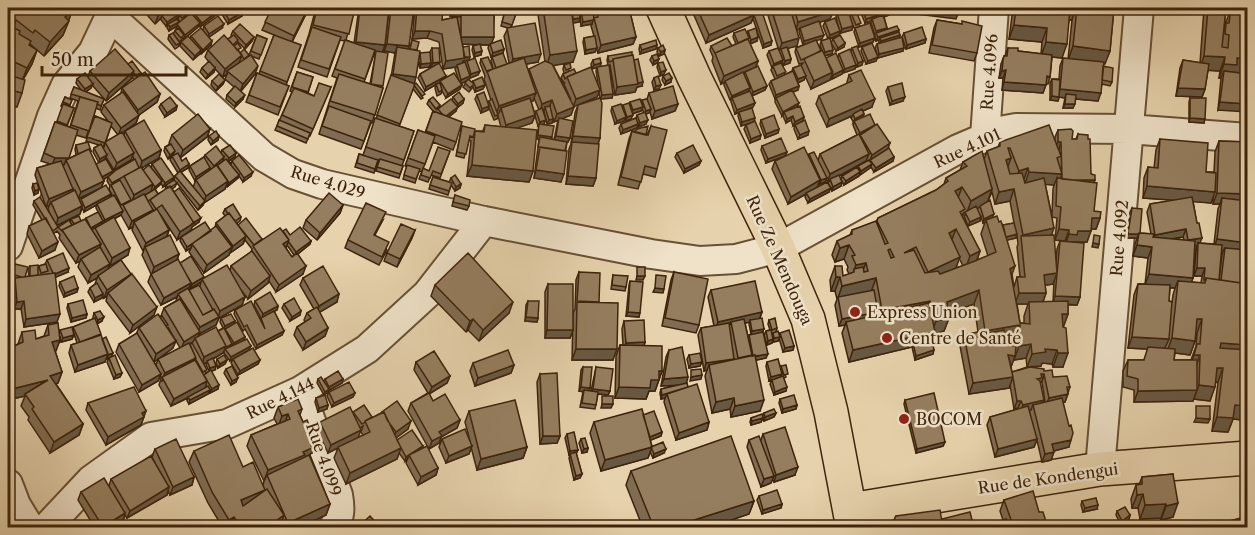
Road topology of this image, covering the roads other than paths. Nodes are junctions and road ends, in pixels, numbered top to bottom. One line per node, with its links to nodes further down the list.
1 (663, 8): 10 (main road, Rue Ze Mendouga)
2 (994, 8): 6 (street, Rue 4.096)
3 (1139, 8): 5 (street, Rue 4.092)
4 (112, 12): 8 (street, Rue 4.029); 9 (street, Rue 4.029)
5 (1128, 129): 6 (street, Rue 4.101); 7 (street, Rue 4.101); 13 (street, Rue 4.092)
6 (985, 137): 10 (street, Rue 4.101)
7 (1248, 138)
8 (484, 221): 10 (street, Rue 4.029); 11 (street, Rue 4.144)
9 (8, 246)
10 (778, 248): 15 (main road, Rue Ze Mendouga)
11 (300, 391): 17 (street, Rue 4.144); 18 (street, Rue 4.099)
12 (1248, 458): 13 (main road, Rue de Kondengui)
13 (1100, 469): 15 (main road, Rue de Kondengui)
14 (8, 484): 16 (street)
15 (851, 519)
16 (30, 528)
17 (46, 528)
18 (333, 528)

